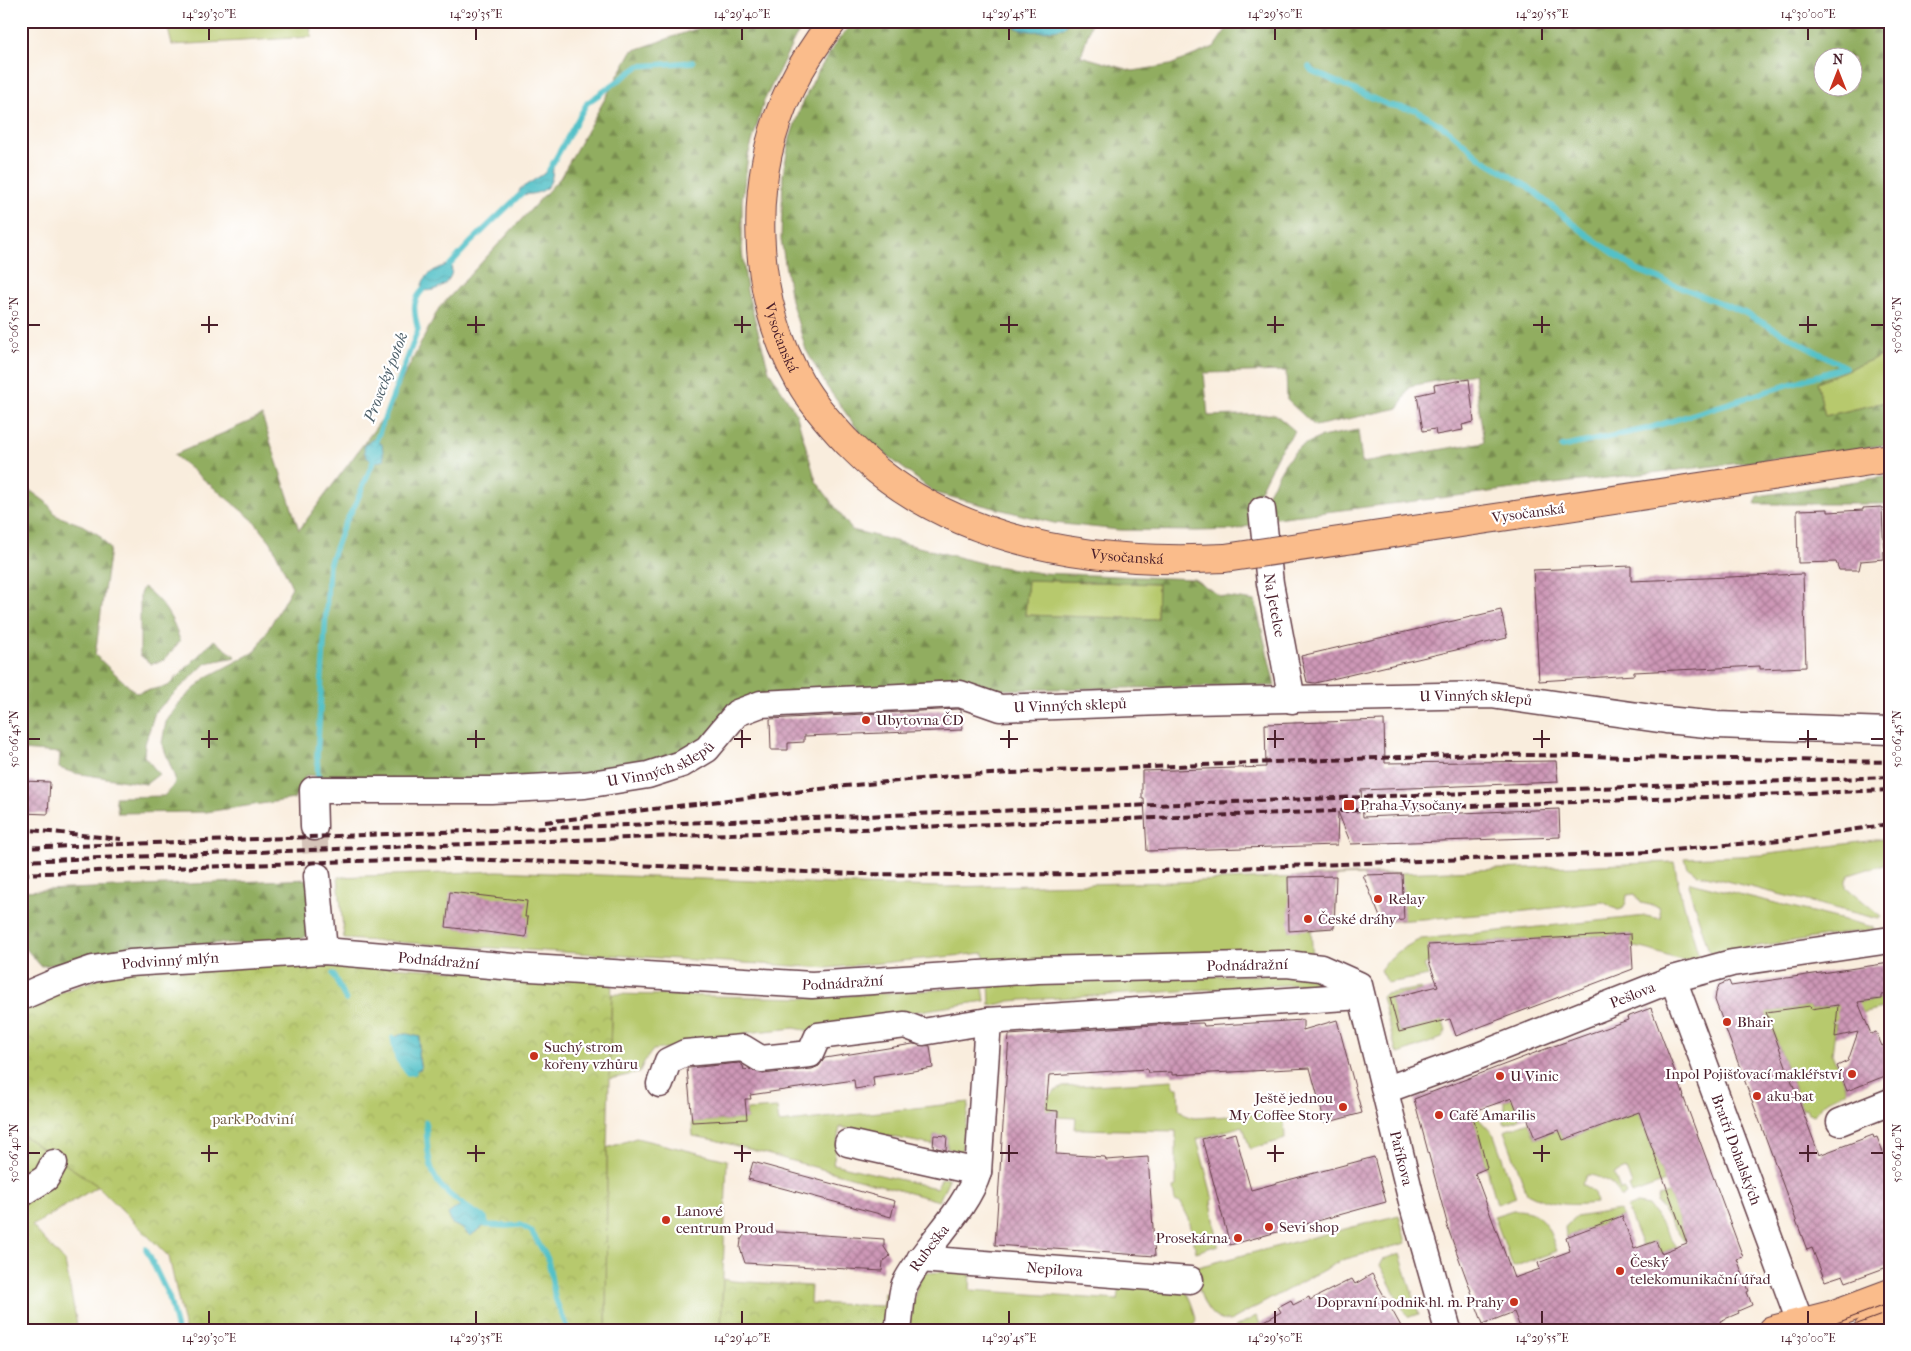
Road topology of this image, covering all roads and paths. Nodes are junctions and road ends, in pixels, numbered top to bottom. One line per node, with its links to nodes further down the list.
1 (833, 21): 2 (main road, Vysočanská, bridge)
2 (1890, 458)
3 (1262, 510): 4 (street, Na Jetelce)
4 (1292, 700): 5 (street, U Vinných sklepů); 6 (street, U Vinných sklepů)
5 (1890, 731)
6 (314, 827)
7 (317, 876): 9 (street)
8 (1890, 940): 10 (street, Pešlova)
9 (324, 951): 11 (street, Podnádražní); 12 (street, Podvinný mlýn)
10 (1673, 979): 15 (street, Pešlova); 26 (street, Bratří Dohalských)
11 (1360, 990): 13 (street); 15 (street, Paříkova)
12 (21, 998)
13 (988, 1021): 14 (street); 20 (street, Rubeška)
14 (660, 1084)
15 (1385, 1090): 28 (street, Paříkova)
16 (1890, 1102): 17 (street)
17 (1840, 1122)
18 (848, 1143): 20 (street)
19 (54, 1163): 21 (street)
20 (978, 1172): 22 (street, Rubeška)
21 (21, 1194)
22 (920, 1259): 23 (street, Nepilova); 27 (street, Rubeška)
23 (1190, 1280)
24 (1890, 1293): 26 (main road)
25 (1890, 1322): 30 (main road)
26 (1802, 1326): 29 (main road)
27 (898, 1330)
28 (1448, 1330)
29 (1772, 1330)
30 (1868, 1330)

